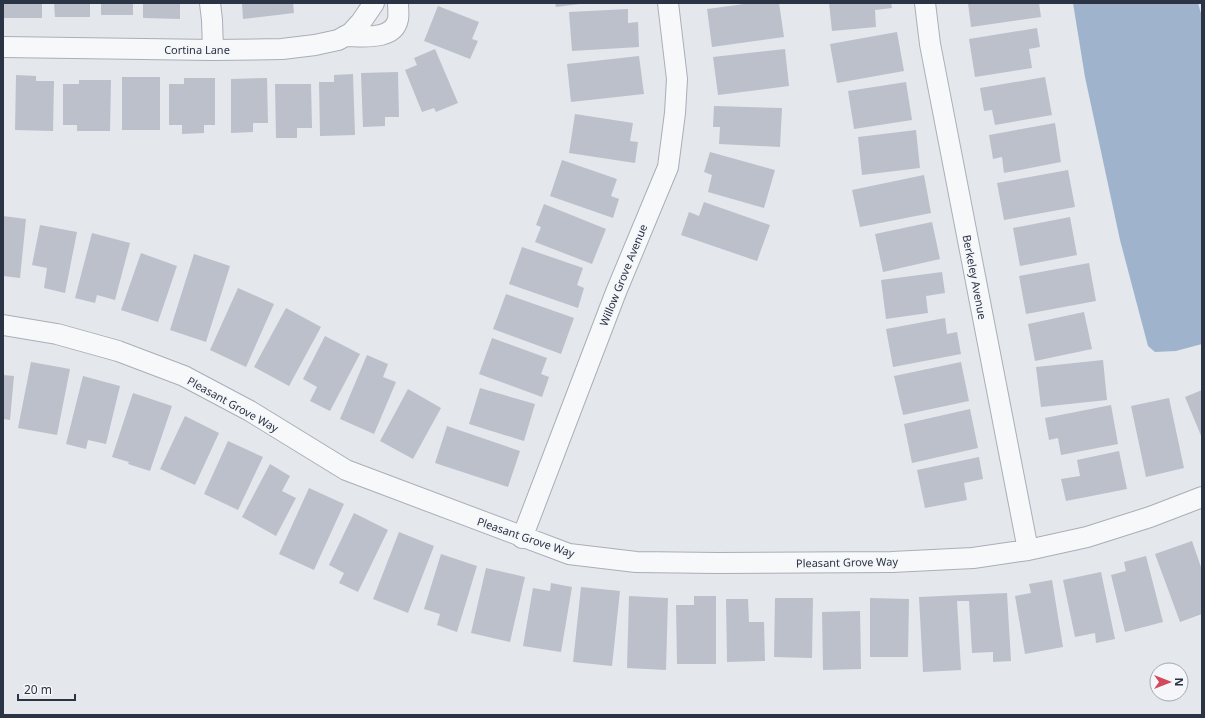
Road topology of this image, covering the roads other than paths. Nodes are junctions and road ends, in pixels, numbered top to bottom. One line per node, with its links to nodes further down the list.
1 (210, 3): 8 (street)
2 (374, 3): 6 (street, Cortina Lane)
3 (398, 3): 6 (street)
4 (668, 3): 11 (street, Willow Grove Avenue)
5 (925, 3): 12 (street, Berkeley Avenue)
6 (345, 36): 8 (street, Cortina Lane)
7 (3, 47): 8 (street, Cortina Lane)
8 (213, 50)
9 (3, 325): 11 (street, Pleasant Grove Way)
10 (1202, 497): 12 (street, Pleasant Grove Way)
11 (522, 538): 12 (street, Pleasant Grove Way)
12 (1028, 550)

